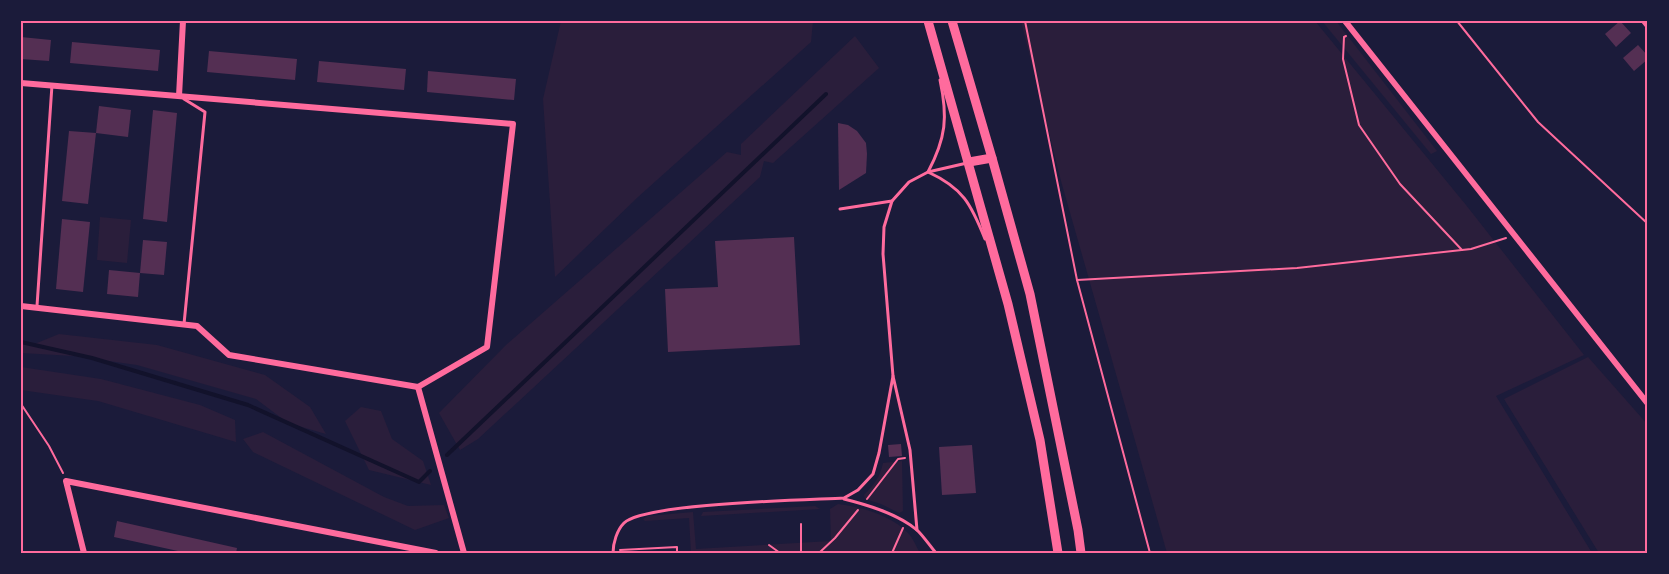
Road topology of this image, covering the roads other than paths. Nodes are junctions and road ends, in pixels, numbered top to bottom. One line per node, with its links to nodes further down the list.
1 (183, 21): 9 (street)
2 (952, 21): 10 (main road)
3 (1345, 21): 21 (street)
4 (1644, 21): 6 (street)
5 (929, 23): 11 (main road); 12 (lane)
6 (1648, 26)
7 (21, 83): 8 (street)
8 (52, 85): 9 (street); 17 (lane)
9 (179, 96): 18 (lane); 20 (street)
10 (992, 158): 11 (main road); 32 (main road)
11 (969, 162): 12 (lane); 15 (main road)
12 (928, 172): 13 (lane); 15 (lane)
13 (892, 201): 14 (lane); 19 (lane)
14 (840, 208)
15 (1000, 275): 31 (main road)
16 (21, 306): 17 (street)
17 (36, 308): 18 (street)
18 (184, 324): 20 (street)
19 (893, 376): 22 (lane); 23 (lane)
20 (418, 387): 28 (street)
21 (1648, 404)
22 (844, 498): 23 (lane); 25 (lane)
23 (917, 530): 24 (lane)
24 (928, 544): 29 (lane); 30 (lane)
25 (613, 552)
26 (84, 553): 27 (street)
27 (436, 553)
28 (464, 553)
29 (931, 553)
30 (936, 553)
31 (1058, 553)
32 (1081, 553)

